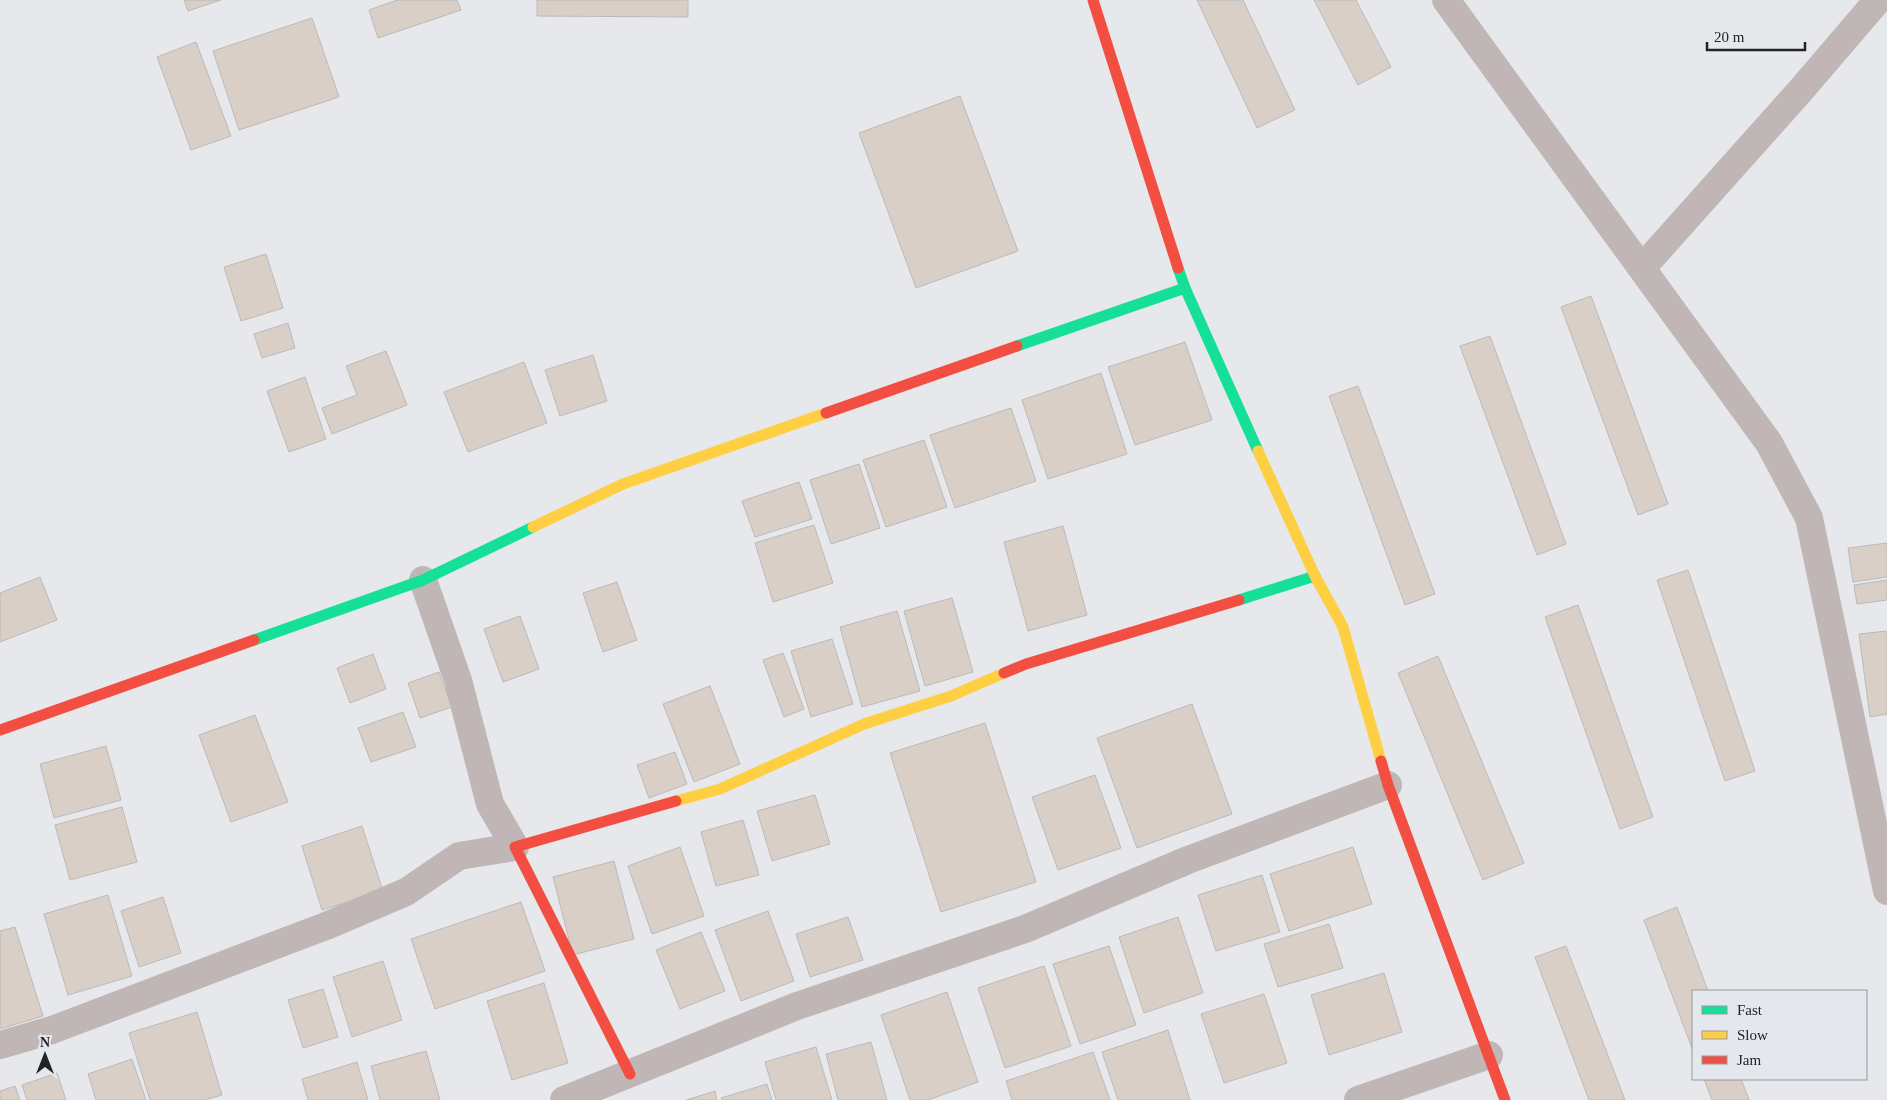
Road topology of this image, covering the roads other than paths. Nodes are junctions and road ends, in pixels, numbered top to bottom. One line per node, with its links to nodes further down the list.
1 (1093, 0): 5 (street)
2 (1446, 0): 4 (street)
3 (1878, 0): 4 (street)
4 (1642, 268): 11 (street)
5 (1185, 288): 6 (street); 7 (street)
6 (1315, 576): 9 (street); 10 (street)
7 (423, 580): 8 (street); 10 (street)
8 (0, 730)
9 (1388, 785): 13 (street); 14 (street)
10 (515, 847): 12 (street); 14 (street)
11 (1887, 891)
12 (0, 1045)
13 (1489, 1055): 16 (street); 17 (street)
14 (630, 1074): 15 (street)
15 (564, 1100)
16 (1358, 1100)
17 (1505, 1100)

